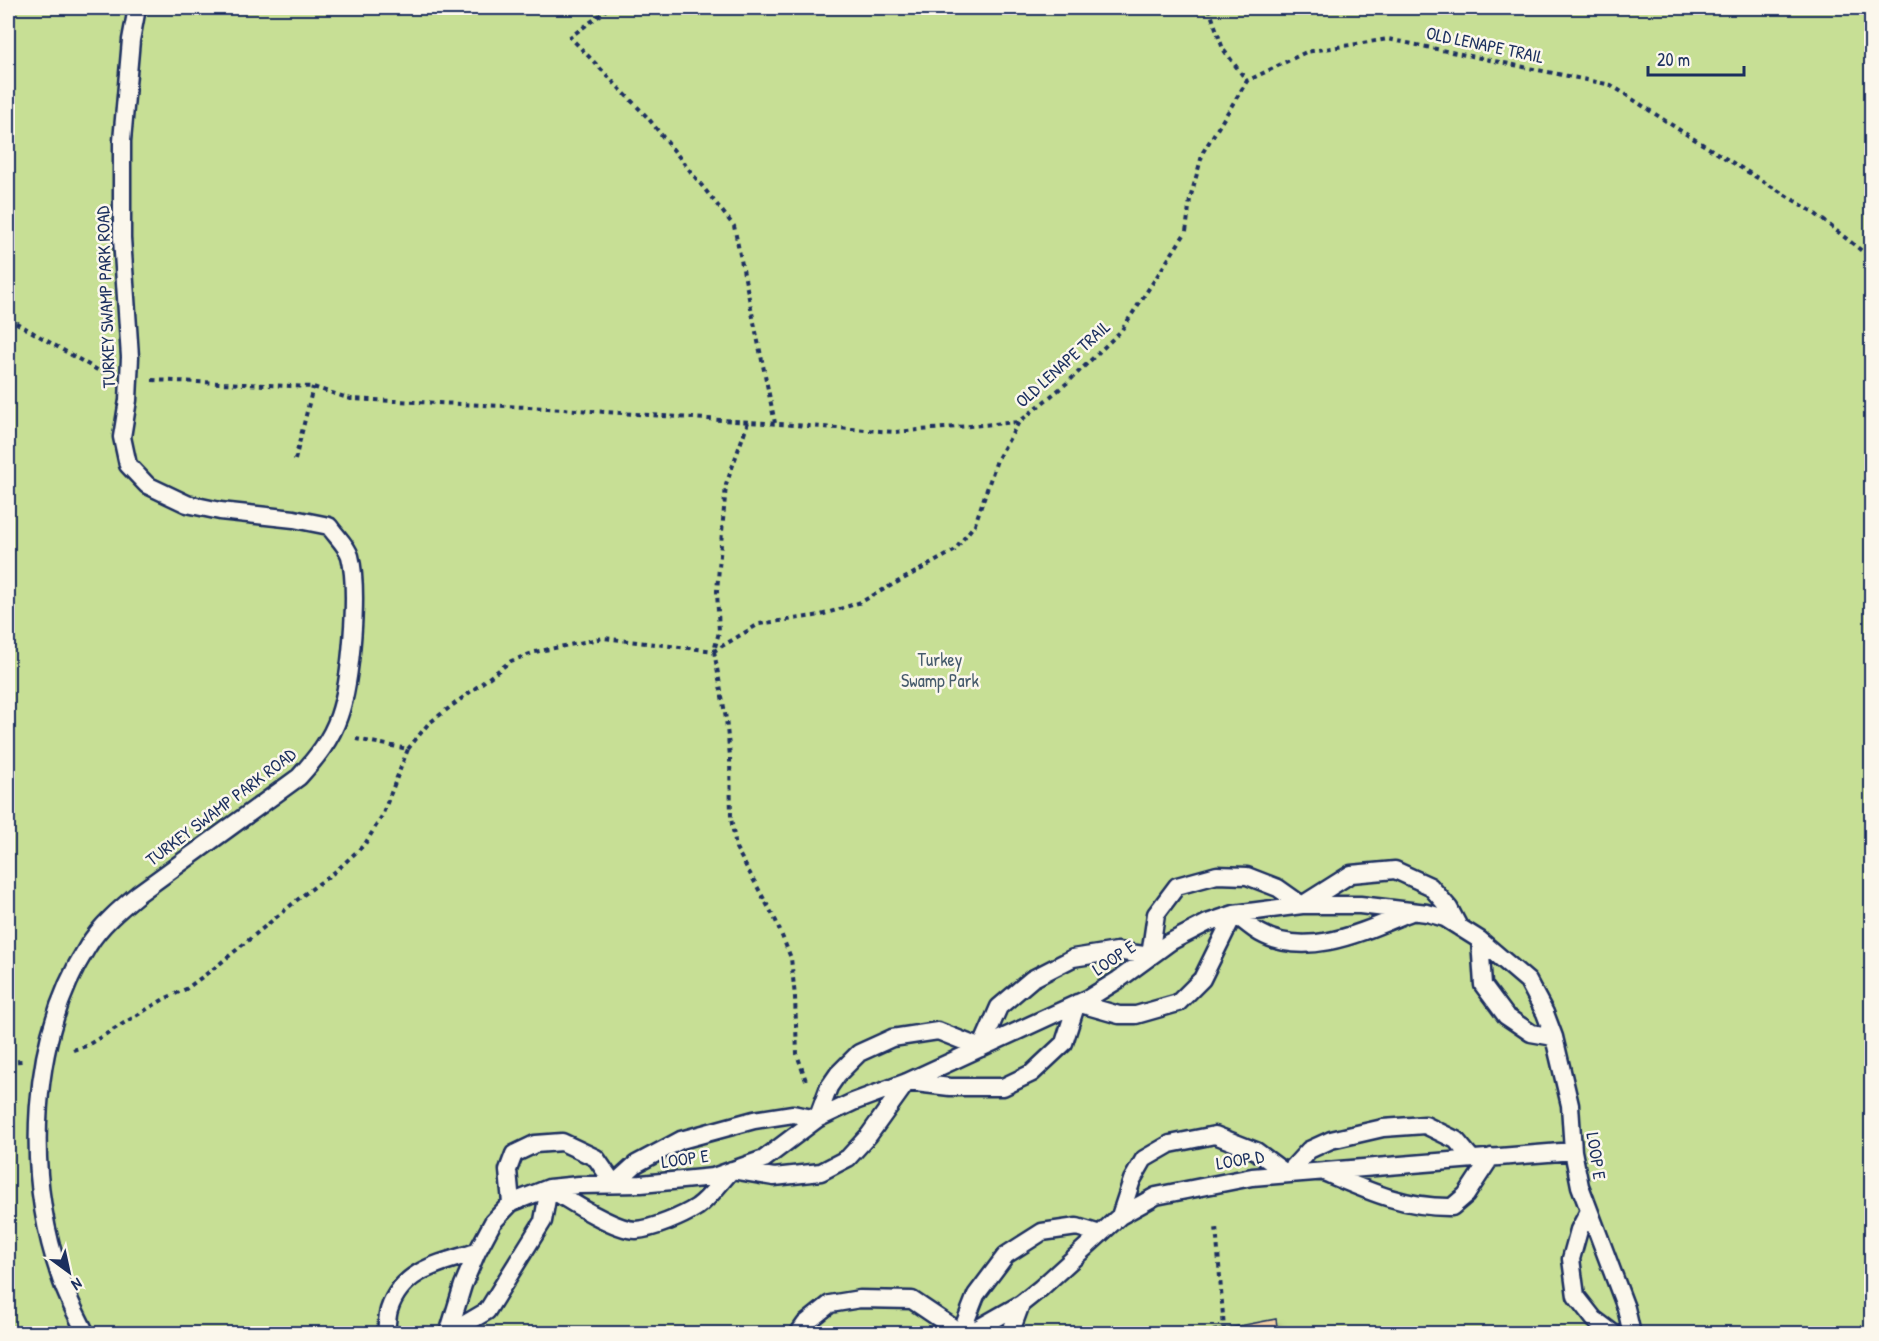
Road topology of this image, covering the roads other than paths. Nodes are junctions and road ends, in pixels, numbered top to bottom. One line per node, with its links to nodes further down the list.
1 (137, 8): 28 (lane, TURKEY SWAMP PARK ROAD)
2 (1302, 905): 3 (lane, LOOP E); 4 (lane, LOOP E); 5 (lane); 7 (lane)
3 (1414, 911): 4 (lane); 5 (lane, LOOP E)
4 (1234, 914): 7 (lane, LOOP E); 8 (lane)
5 (1460, 927): 6 (lane, LOOP E)
6 (1480, 940): 9 (lane, LOOP E); 9 (lane)
7 (1150, 956): 8 (lane, LOOP E); 10 (lane)
8 (1077, 1003): 10 (lane, LOOP E); 11 (lane)
9 (1554, 1036): 13 (lane, LOOP E)
10 (981, 1048): 11 (lane, LOOP E); 12 (lane)
11 (907, 1082): 12 (lane, LOOP E); 16 (lane)
12 (817, 1119): 16 (lane, LOOP E); 19 (lane)
13 (1573, 1151): 14 (lane, LOOP D); 22 (lane, LOOP E)
14 (1491, 1157): 15 (lane, LOOP D); 17 (lane)
15 (1472, 1159): 17 (lane, LOOP D); 18 (lane)
16 (732, 1170): 19 (lane, LOOP E); 20 (lane)
17 (1322, 1171): 18 (lane, LOOP D)
18 (1287, 1174): 23 (lane, LOOP D); 23 (lane)
19 (614, 1184): 20 (lane, LOOP E); 21 (lane)
20 (549, 1188): 21 (lane, LOOP E); 30 (lane)
21 (511, 1203): 25 (lane, LOOP E)
22 (1589, 1211): 33 (lane); 34 (lane, LOOP E)
23 (1120, 1216): 24 (lane, LOOP D)
24 (1100, 1234): 26 (lane, LOOP D); 27 (lane)
25 (477, 1252): 29 (lane); 30 (lane, LOOP E)
26 (1021, 1304): 27 (lane, LOOP D); 32 (lane)
27 (959, 1333): 31 (lane)
28 (86, 1334)
29 (386, 1334)
30 (448, 1334)
31 (798, 1334)
32 (1010, 1334)
33 (1614, 1334)
34 (1632, 1334)

